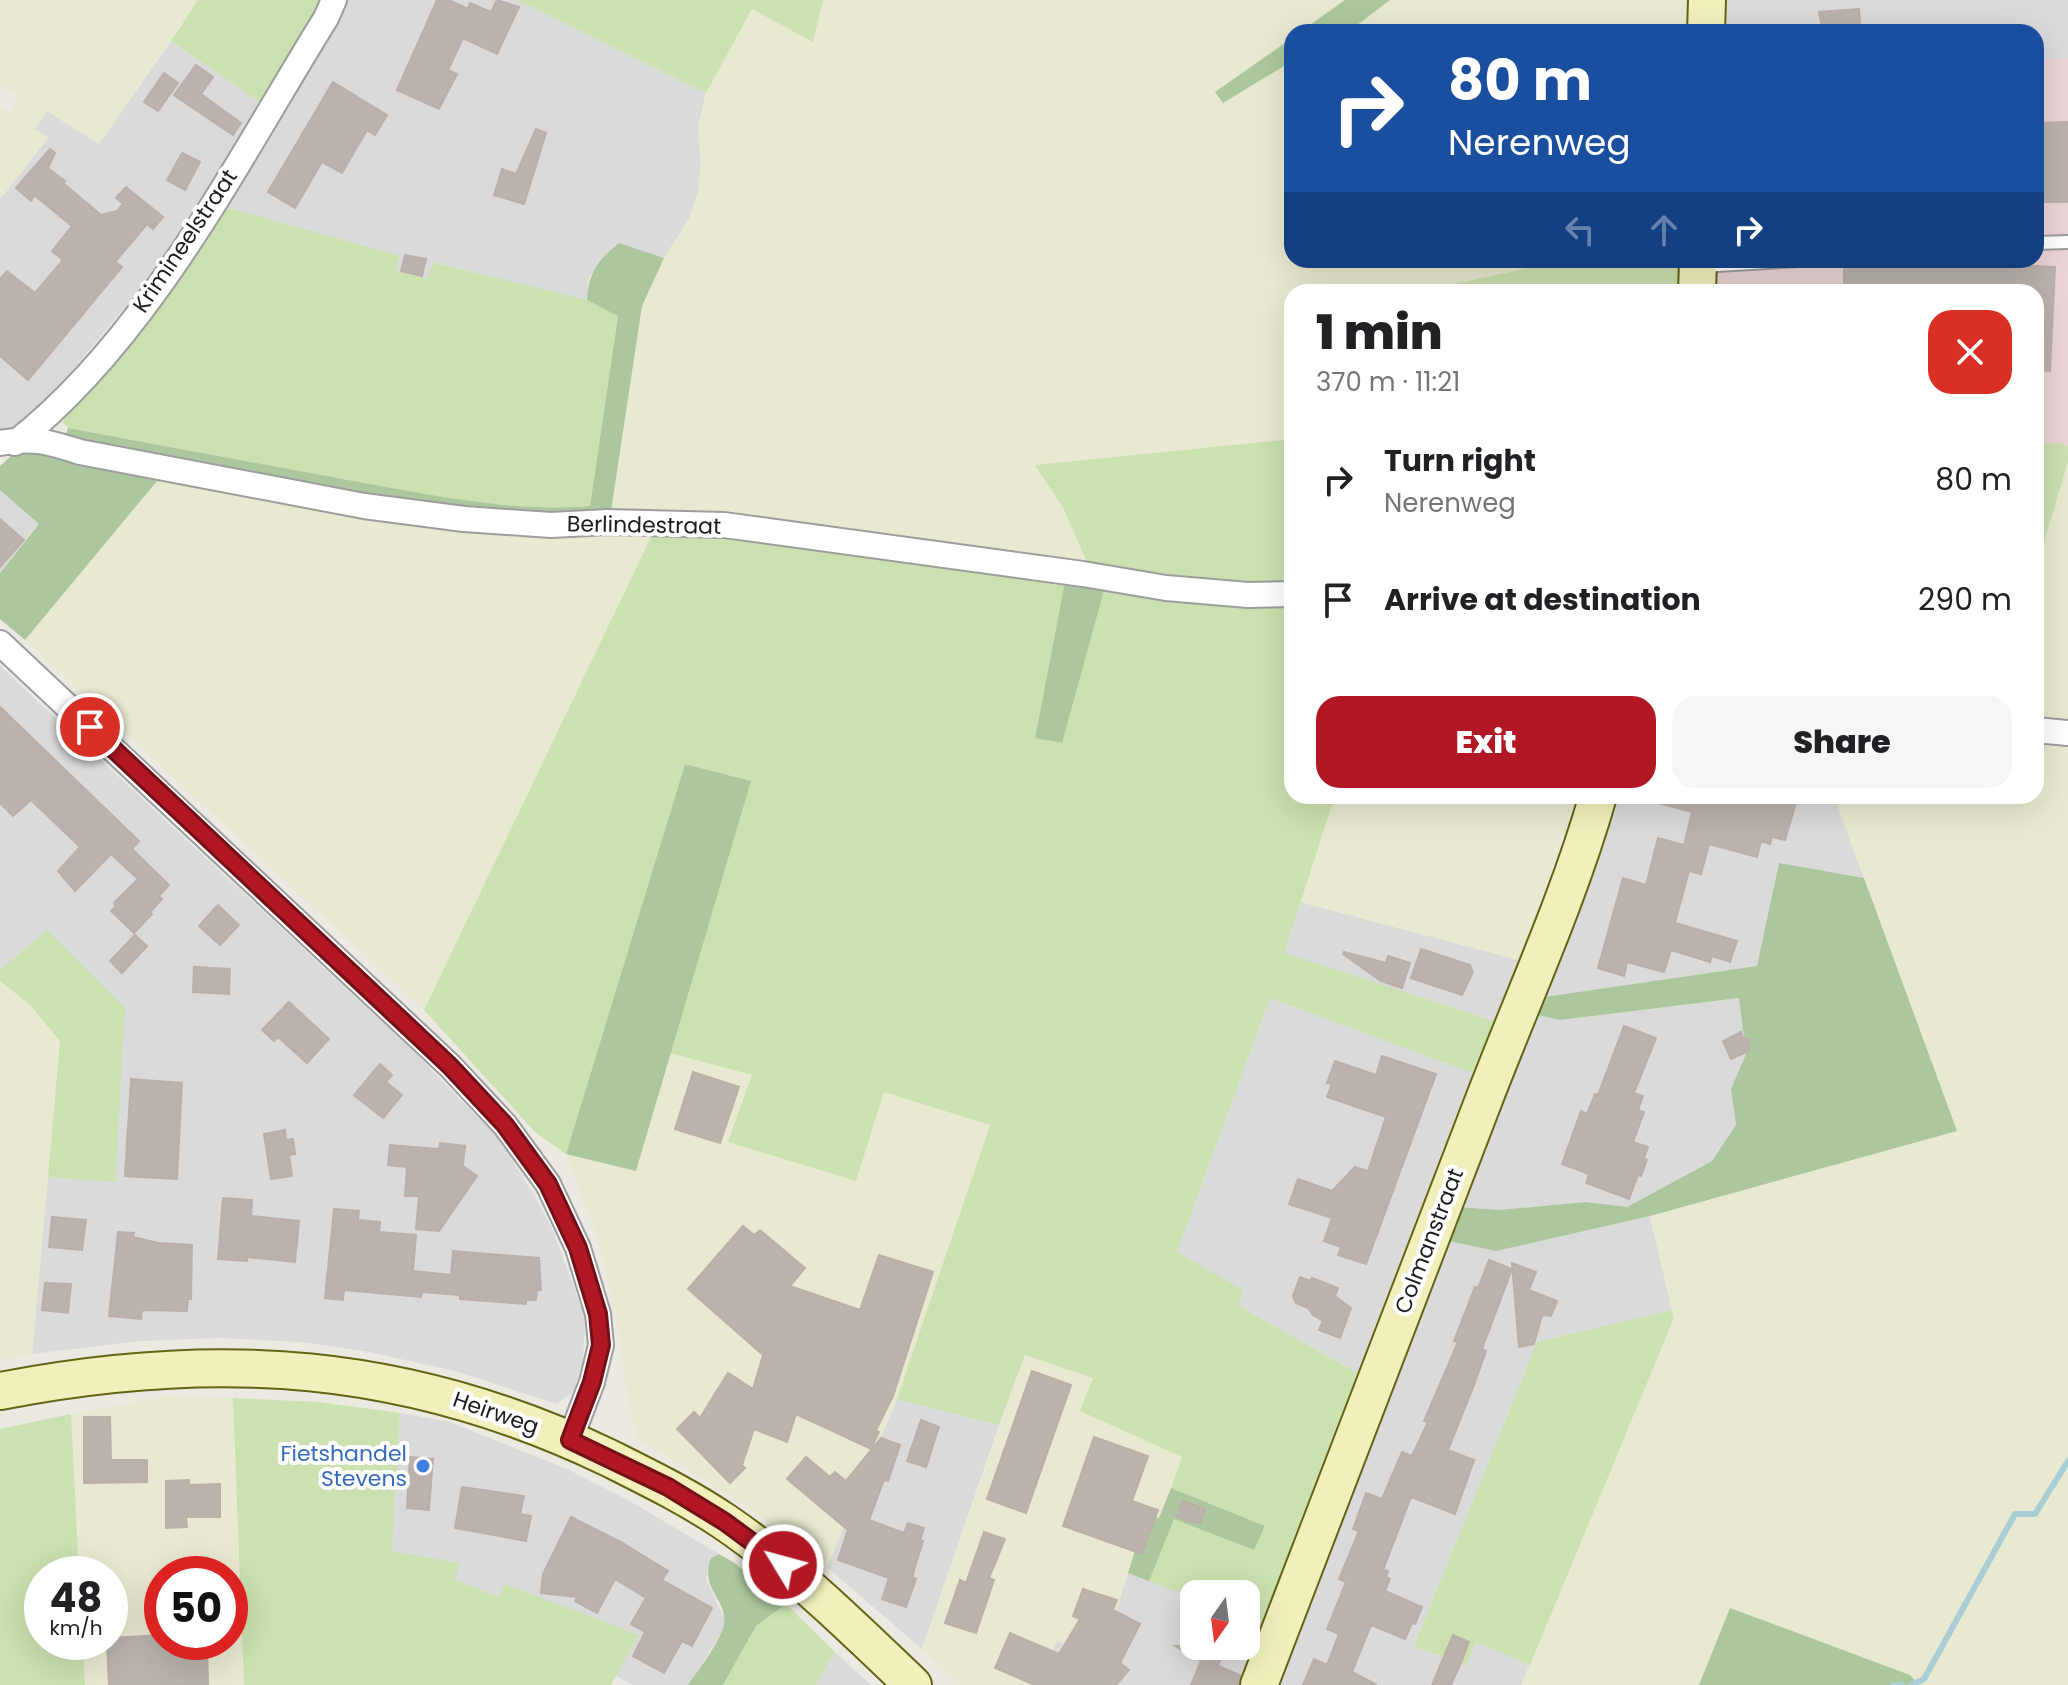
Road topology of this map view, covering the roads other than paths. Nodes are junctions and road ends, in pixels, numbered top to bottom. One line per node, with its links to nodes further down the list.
1 (334, 0): 8 (street, Krimineelstraat)
2 (1707, 0): 3 (main road)
3 (1706, 24)
4 (2068, 242): 5 (lane)
5 (2044, 243)
6 (1737, 268): 7 (lane)
7 (1698, 273)
8 (10, 441): 9 (street, Krimineelstraat); 10 (street, Berlindestraat)
9 (0, 454)
10 (1284, 594)
11 (0, 643): 16 (street)
12 (2044, 731): 13 (street)
13 (2068, 733)
14 (1596, 804): 18 (main road, Colmanstraat)
15 (0, 1391): 16 (main road, Heirweg)
16 (570, 1440): 17 (main road, Heirweg)
17 (913, 1685)
18 (1259, 1685)

